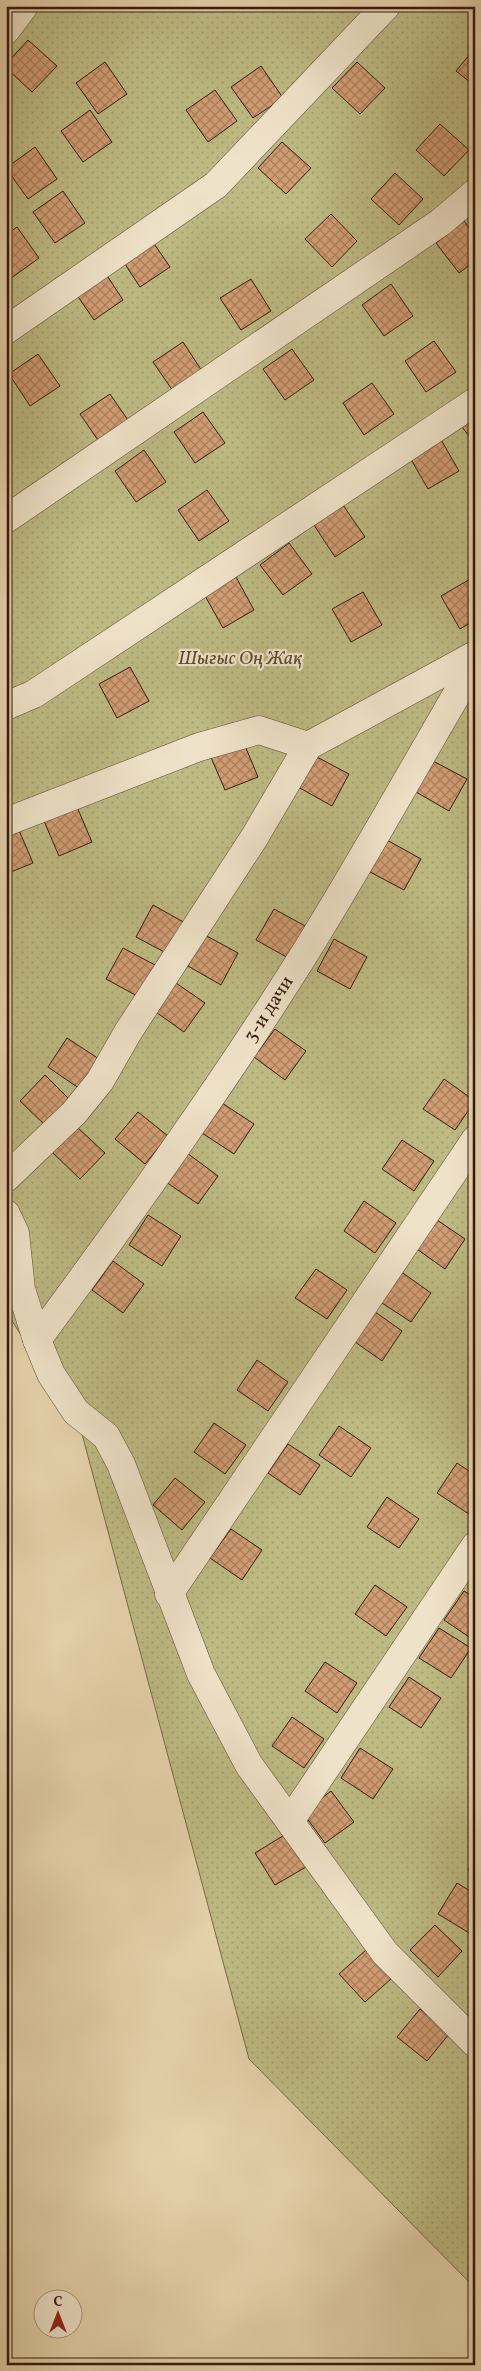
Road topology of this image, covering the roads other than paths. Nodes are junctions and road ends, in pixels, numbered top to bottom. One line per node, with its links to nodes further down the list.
1 (24, 6): 3 (lane)
2 (386, 6): 5 (lane)
3 (6, 30)
4 (475, 193): 7 (lane)
5 (6, 330)
6 (475, 402): 10 (lane)
7 (6, 519)
8 (475, 655): 11 (lane)
9 (475, 663): 16 (lane, 3-и дачи)
10 (6, 706)
11 (308, 746): 12 (lane); 14 (lane)
12 (6, 822)
13 (475, 1140): 18 (lane)
14 (6, 1178)
15 (6, 1214): 16 (lane)
16 (36, 1340): 18 (lane)
17 (475, 1546): 19 (lane)
18 (169, 1594): 19 (lane)
19 (290, 1821): 20 (lane)
20 (475, 2042)

